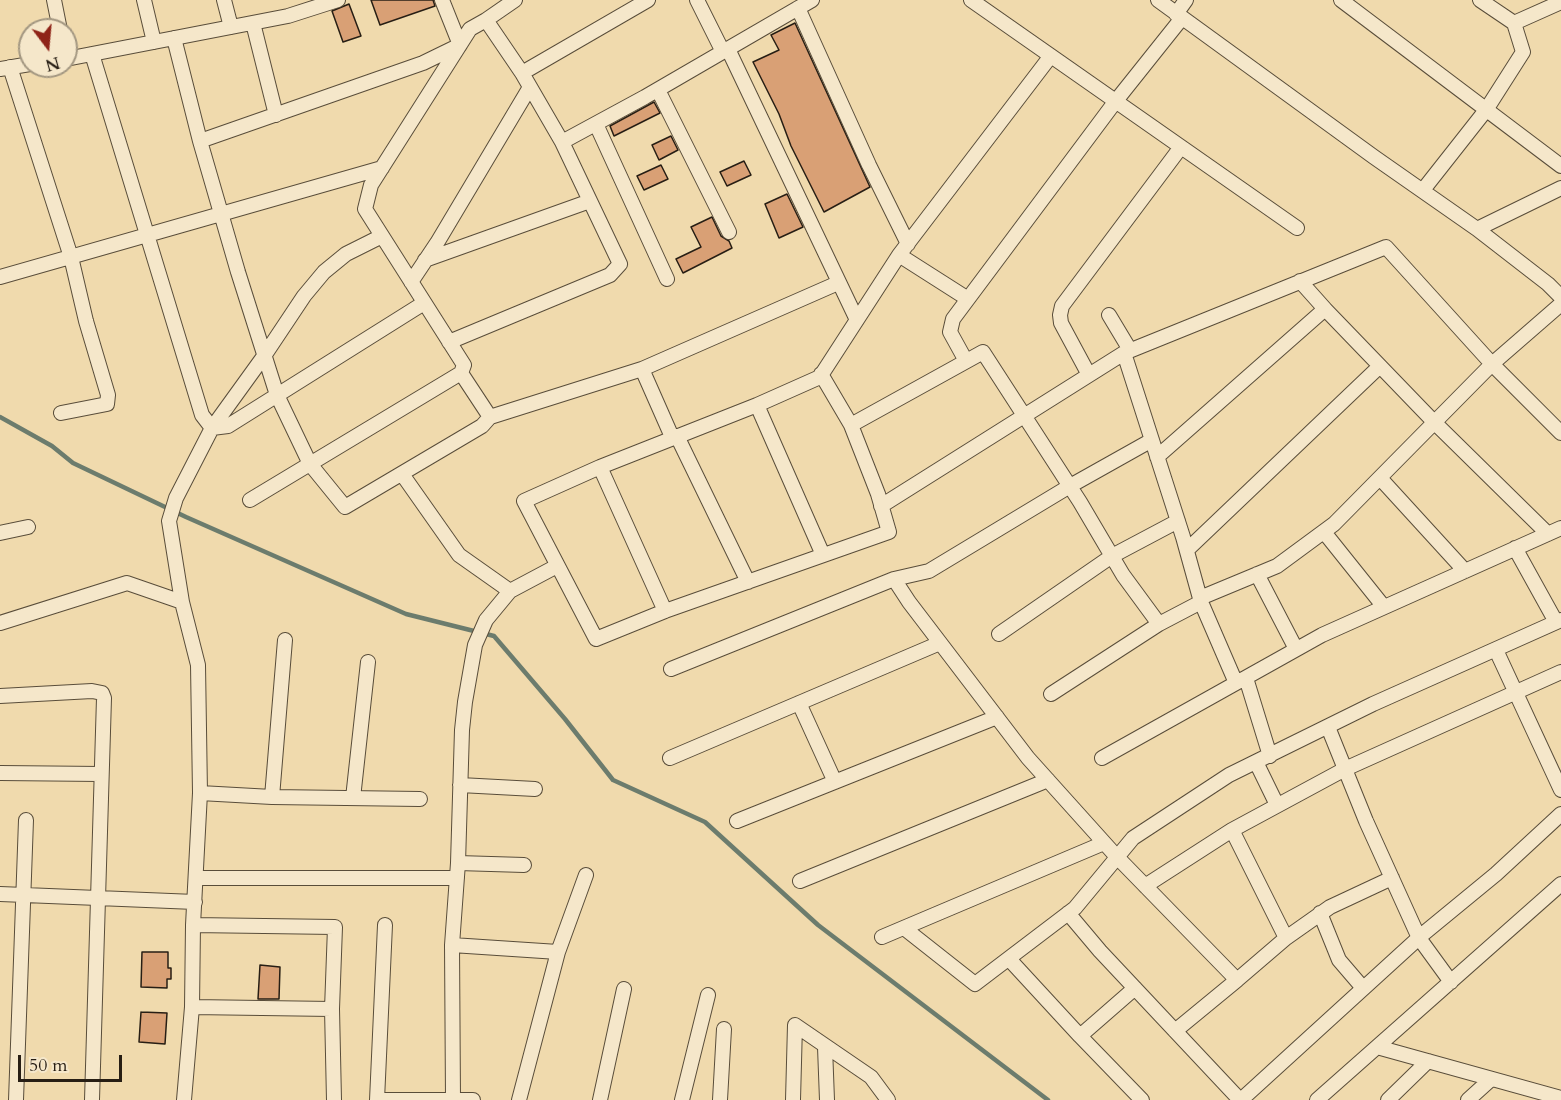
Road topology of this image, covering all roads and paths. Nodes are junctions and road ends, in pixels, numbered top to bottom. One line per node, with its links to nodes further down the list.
1 (54, 0): 19 (street)
2 (144, 0): 25 (street)
3 (224, 0): 23 (street)
4 (338, 0): 16 (street)
5 (442, 0): 26 (street)
6 (515, 0): 20 (street)
7 (648, 0): 32 (street)
8 (698, 0): 27 (street)
9 (812, 0): 17 (street)
10 (971, 0): 30 (street)
11 (1158, 0): 18 (street)
12 (1186, 0): 18 (street)
13 (1341, 0): 36 (street)
14 (1480, 0): 22 (street)
15 (1555, 2): 22 (street)
16 (313, 4): 21 (street)
17 (798, 8): 27 (street); 53 (street)
18 (1179, 16): 35 (street); 45 (street)
19 (58, 18)
20 (486, 21): 26 (street); 32 (street)
21 (253, 23): 23 (street); 37 (street)
22 (1514, 23): 36 (street)
23 (231, 27): 24 (street)
24 (174, 38): 25 (street); 39 (street)
25 (154, 42): 28 (street)
26 (460, 45): 37 (street); 43 (street)
27 (726, 50): 34 (street); 60 (street)
28 (92, 54): 29 (street); 51 (street)
29 (78, 56)
30 (1050, 57): 35 (street); 53 (street)
31 (5, 68): 54 (street)
32 (522, 73): 33 (street)
33 (530, 87): 40 (street); 55 (street)
34 (658, 90): 38 (street); 50 (street)
35 (1115, 102): 41 (street); 62 (street)
36 (1486, 110): 42 (street); 45 (street)
37 (276, 114): 39 (street)
38 (596, 124): 40 (street); 57 (street)
39 (200, 141): 47 (street)
40 (562, 142): 46 (street)
41 (1181, 147): 48 (street); 77 (street)
42 (1561, 166)
43 (382, 168): 47 (street); 52 (street)
44 (1561, 188): 49 (street)
45 (1423, 190): 49 (street)
46 (590, 201): 55 (street); 68 (street)
47 (221, 215): 51 (street); 70 (street)
48 (1298, 228)
49 (1477, 229): 61 (street)
50 (729, 232)
51 (148, 234): 54 (street); 85 (street)
52 (382, 236): 59 (street); 70 (street)
53 (904, 250): 62 (street); 67 (street)
54 (71, 257): 56 (street); 80 (street)
55 (425, 260): 59 (street)
56 (0, 278)
57 (667, 279)
58 (1300, 281): 65 (street); 69 (street); 72 (street)
59 (411, 282): 63 (street)
60 (838, 283): 67 (street); 74 (street)
61 (1561, 297)
62 (968, 299): 71 (street)
63 (424, 303): 68 (street); 78 (street)
64 (1561, 304): 72 (street)
65 (1325, 309): 73 (street); 89 (street)
66 (1109, 315): 69 (street)
67 (857, 320): 76 (street)
68 (449, 342): 75 (street)
69 (1127, 352): 77 (street); 88 (street)
70 (264, 356): 78 (street); 85 (street)
71 (966, 361): 81 (street); 84 (street)
72 (1492, 364): 83 (street); 86 (street)
73 (1380, 366): 83 (street); 104 (street)
74 (642, 369): 82 (street); 87 (street)
75 (461, 373): 82 (street); 90 (street)
76 (821, 374): 79 (street); 84 (street)
77 (1089, 375): 81 (street)
78 (277, 395): 85 (street); 90 (street)
79 (757, 405): 87 (street); 105 (street)
80 (61, 413)
81 (1025, 415): 94 (street); 96 (street)
82 (490, 417): 92 (street)
83 (1435, 423): 93 (street); 102 (street)
84 (851, 425): 96 (street)
85 (212, 428): 114 (street)
86 (1561, 433)
87 (674, 436): 91 (street); 111 (street)
88 (1152, 440): 89 (street); 94 (street)
89 (1157, 457): 97 (street)
90 (310, 464): 92 (street); 95 (street)
91 (600, 467): 107 (street); 116 (street)
92 (402, 474): 112 (street)
93 (1380, 478): 100 (street); 108 (street)
94 (1070, 486): 106 (street); 110 (street)
95 (250, 500)
96 (881, 506): 105 (street)
97 (1178, 520): 104 (street); 106 (street)
98 (28, 527): 101 (street)
99 (1561, 528): 102 (street)
100 (1324, 532): 109 (street); 115 (street)
101 (0, 533)
102 (1548, 534): 103 (street)
103 (1515, 548): 108 (street); 117 (street)
104 (1187, 550): 113 (street)
105 (823, 555): 111 (street)
106 (1112, 556): 119 (street); 120 (street)
107 (557, 566): 112 (street); 116 (street)
108 (1466, 571): 115 (street)
109 (1257, 574): 113 (street); 123 (street)
110 (894, 579): 122 (street); 126 (street)
111 (748, 582): 116 (street)
112 (510, 591): 144 (street)
113 (1200, 600): 119 (street); 128 (street)
114 (182, 602): 118 (street); 147 (street)
115 (1384, 607): 123 (street)
116 (665, 612)
117 (1559, 621): 124 (street)
118 (0, 623)
119 (1159, 624): 130 (street)
120 (999, 634)
121 (285, 640): 148 (street)
122 (940, 643): 132 (street); 133 (street)
123 (1296, 649): 128 (street)
124 (1496, 650): 129 (street); 134 (street)
125 (368, 662): 149 (street)
126 (671, 669)
127 (1561, 672): 129 (street)
128 (1241, 680): 135 (street); 137 (street)
129 (1515, 693): 139 (street); 146 (street)
130 (1051, 694)
131 (0, 696): 141 (street)
132 (799, 703): 136 (street); 143 (street)
133 (997, 717): 142 (street); 143 (street)
134 (1328, 727): 135 (street); 139 (street)
135 (1270, 756): 138 (street)
136 (670, 758)
137 (1102, 758)
138 (1256, 762): 151 (street); 157 (street)
139 (1345, 769): 151 (street); 163 (street)
140 (0, 773): 141 (street)
141 (101, 774): 169 (street)
142 (1048, 780): 156 (street); 164 (street)
143 (835, 782): 154 (street)
144 (460, 785): 145 (street); 158 (street)
145 (535, 789)
146 (1561, 790)
147 (200, 793): 148 (street); 161 (street)
148 (272, 797): 149 (street)
149 (353, 798): 150 (street)
150 (420, 799)
151 (1277, 806): 155 (street)
152 (1561, 814): 178 (street)
153 (27, 820): 168 (street)
154 (737, 821)
155 (1232, 830): 166 (street); 177 (street)
156 (1104, 843): 157 (street); 175 (street)
157 (1117, 857): 166 (street); 171 (street)
158 (458, 863): 159 (street); 162 (street)
159 (524, 865)
160 (586, 875): 180 (street)
161 (196, 878): 162 (street); 170 (street)
162 (457, 878): 179 (street)
163 (1392, 878): 172 (street); 178 (street)
164 (800, 881)
165 (1561, 884): 183 (street)
166 (1145, 886): 182 (street)
167 (0, 894): 168 (street)
168 (22, 894): 169 (street); 199 (street)
169 (97, 897): 170 (street); 200 (street)
170 (195, 902): 173 (street)
171 (1068, 913): 181 (street); 184 (street)
172 (1320, 913): 177 (street); 185 (street)
173 (194, 925): 188 (street); 189 (street)
174 (385, 925): 203 (street)
175 (904, 927): 176 (street); 181 (street)
176 (882, 937)
177 (1287, 938): 182 (street)
178 (1419, 938): 183 (street); 185 (street)
179 (452, 945): 180 (street); 204 (street)
180 (558, 952): 206 (street)
181 (1009, 959): 192 (street)
182 (1237, 980): 191 (street)
183 (1451, 982): 194 (street)
184 (1135, 988): 191 (street); 192 (street)
185 (1363, 988): 214 (street)
186 (624, 989): 207 (street)
187 (708, 995): 208 (street)
188 (192, 1007): 189 (street); 201 (street)
189 (332, 1009): 202 (street)
190 (724, 1029): 209 (street)
191 (1174, 1031): 214 (street)
192 (1080, 1036): 213 (street)
193 (825, 1047): 210 (street); 211 (street); 212 (street)
194 (1377, 1047): 195 (street); 215 (street)
195 (1428, 1061): 196 (street); 216 (street)
196 (1490, 1080): 197 (street); 217 (street)
197 (1542, 1097): 198 (street)
198 (1561, 1098)
199 (16, 1100)
200 (92, 1100)
201 (183, 1100)
202 (334, 1100)
203 (379, 1100): 204 (street)
204 (453, 1100): 205 (street)
205 (473, 1100)
206 (519, 1100)
207 (600, 1100)
208 (682, 1100)
209 (720, 1100)
210 (793, 1100)
211 (827, 1100)
212 (888, 1100)
213 (1142, 1100)
214 (1240, 1100)
215 (1317, 1100)
216 (1388, 1100)
217 (1468, 1100)

